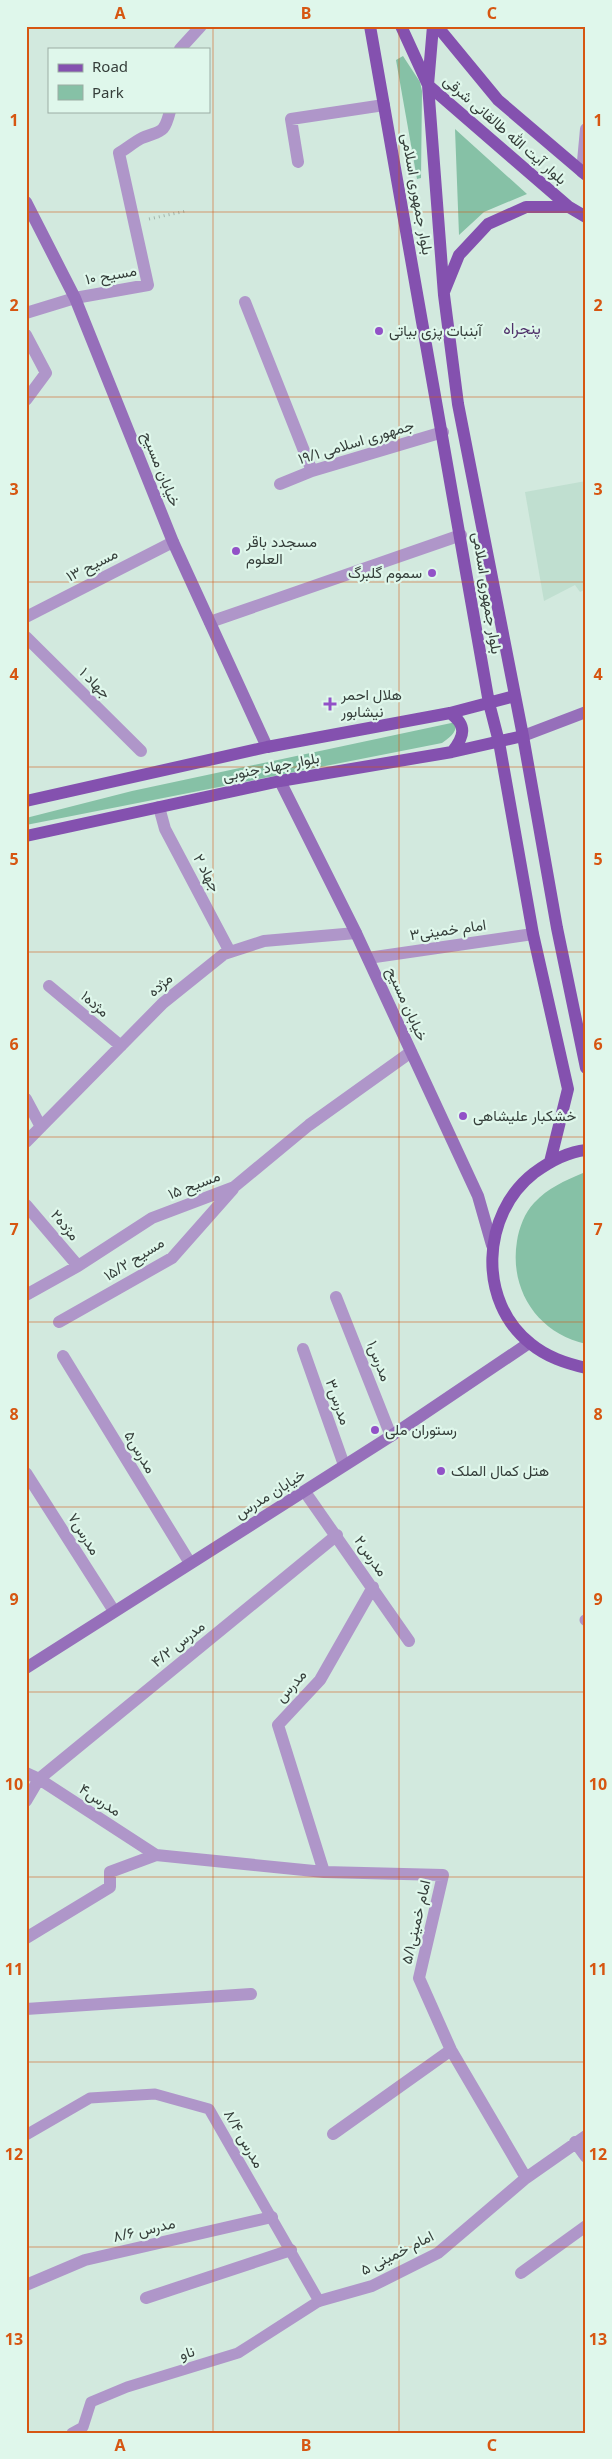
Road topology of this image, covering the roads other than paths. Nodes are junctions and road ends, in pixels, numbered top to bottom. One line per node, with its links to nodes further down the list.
1 (201, 26): 5 (street)
2 (370, 26): 7 (main road, بلوار جمهوری اسلامی)
3 (401, 26): 6 (main road)
4 (435, 26): 6 (main road, بلوار جمهوری اسلامی); 11 (main road, بلوار آیت الله طالقانی شرقی)
5 (181, 48)
6 (428, 85): 13 (main road, بلوار آیت الله طالقانی شرقی); 15 (main road, بلوار جمهوری اسلامی)
7 (384, 105): 10 (street); 21 (main road, بلوار جمهوری اسلامی)
8 (170, 112): 16 (street, مسیح ۱۰)
9 (586, 129): 11 (street)
10 (298, 162)
11 (584, 174)
12 (26, 202): 16 (street, خیابان مسیح)
13 (569, 206): 14 (main road, بلوار آیت الله طالقانی شرقی); 15 (main road)
14 (586, 217)
15 (444, 295): 29 (main road, بلوار جمهوری اسلامی)
16 (75, 298): 18 (street); 25 (street, خیابان مسیح)
17 (246, 302): 22 (street)
18 (26, 313)
19 (26, 335): 20 (street)
20 (26, 400)
21 (443, 432): 22 (street, جمهوری اسلامی ۱۹/۱); 24 (main road, بلوار جمهوری اسلامی)
22 (312, 472): 23 (street, جمهوری اسلامی ۱۹/۱)
23 (280, 484)
24 (462, 535): 27 (street); 30 (main road, بلوار جمهوری اسلامی)
25 (173, 542): 26 (street, مسیح ۱۳); 27 (street, خیابان مسیح)
26 (26, 617)
27 (210, 622): 35 (street, خیابان مسیح)
28 (26, 637): 36 (street, جهاد ۱)
29 (515, 696): 30 (main road, بلوار جهاد جنوبی); 33 (main road, بلوار جمهوری اسلامی)
30 (489, 703): 32 (main road, بلوار جهاد جنوبی); 34 (main road, بلوار جمهوری اسلامی)
31 (586, 712): 33 (street)
32 (450, 713): 35 (main road, بلوار جهاد جنوبی); 37 (main road)
33 (523, 736): 34 (main road, بلوار جهاد جنوبی); 49 (main road, بلوار جمهوری اسلامی)
34 (499, 742): 37 (main road, بلوار جهاد جنوبی); 43 (main road, بلوار جمهوری اسلامی)
35 (267, 747): 39 (main road, بلوار جهاد جنوبی)
36 (141, 751)
37 (452, 752): 38 (main road, بلوار جهاد جنوبی)
38 (280, 781): 40 (main road, بلوار جهاد جنوبی); 42 (street, خیابان مسیح)
39 (26, 801)
40 (159, 807): 41 (main road, بلوار جهاد جنوبی); 44 (street, جهاد ۲)
41 (26, 836)
42 (356, 933): 44 (street, مژده); 45 (street, خیابان مسیح)
43 (533, 934): 45 (street, امام خمینی۳); 54 (main road, بلوار جمهوری اسلامی)
44 (230, 952): 47 (street, مژده)
45 (368, 958): 48 (street, خیابان مسیح)
46 (49, 986): 47 (street, مژده۱)
47 (121, 1046): 51 (street, مژده)
48 (410, 1052): 55 (street, مسیح ۱۵); 57 (street, خیابان مسیح)
49 (586, 1068)
50 (26, 1099): 51 (street)
51 (41, 1127): 52 (street, مژده)
52 (26, 1142)
53 (586, 1150): 54 (main road)
54 (550, 1162): 57 (main road)
55 (234, 1187): 58 (street, مسیح ۱۵); 61 (street, مسیح ۱۵/۲)
56 (26, 1205): 58 (street, مژده۲)
57 (492, 1245): 62 (main road)
58 (78, 1266): 59 (street, مسیح ۱۵)
59 (26, 1295)
60 (336, 1297): 66 (street, مدرس۱)
61 (59, 1322)
62 (529, 1343): 65 (main road); 66 (street, خیابان مدرس)
63 (303, 1349): 67 (street, مدرس۳)
64 (63, 1356): 71 (street, مدرس۵)
65 (586, 1368)
66 (391, 1436): 67 (street, خیابان مدرس)
67 (344, 1465): 69 (street, خیابان مدرس)
68 (26, 1474): 73 (street, مدرس۷)
69 (305, 1492): 70 (street, مدرس۲); 71 (street, خیابان مدرس)
70 (337, 1535): 72 (street, مدرس۲); 77 (street, مدرس ۴/۲)
71 (190, 1563): 73 (street, خیابان مدرس)
72 (373, 1586): 74 (street, مدرس۲); 80 (street, مدرس)
73 (114, 1612): 75 (street, خیابان مدرس)
74 (409, 1641)
75 (26, 1668)
76 (26, 1773): 77 (street, مدرس۴)
77 (38, 1779): 78 (street); 79 (street, مدرس۴)
78 (26, 1801)
79 (156, 1855): 80 (street, امام خمینی۵/۱); 81 (street)
80 (324, 1872): 84 (street, امام خمینی۵/۱)
81 (26, 1938)
82 (251, 1994): 83 (street)
83 (26, 2009)
84 (452, 2050): 85 (street); 89 (street, امام خمینی۵/۱)
85 (333, 2134)
86 (26, 2135): 90 (lane, مدرس ۸/۴)
87 (581, 2139): 88 (street); 89 (street, امام خمینی ۵)
88 (586, 2157)
89 (526, 2178): 96 (street, امام خمینی ۵)
90 (272, 2217): 92 (lane, مدرس ۸/۴); 94 (street, مدرس ۸/۶)
91 (586, 2226): 93 (street)
92 (291, 2250): 95 (street); 96 (lane, مدرس ۸/۴)
93 (521, 2274)
94 (26, 2285)
95 (146, 2298)
96 (318, 2300): 97 (lane, ناو)
97 (72, 2433)

